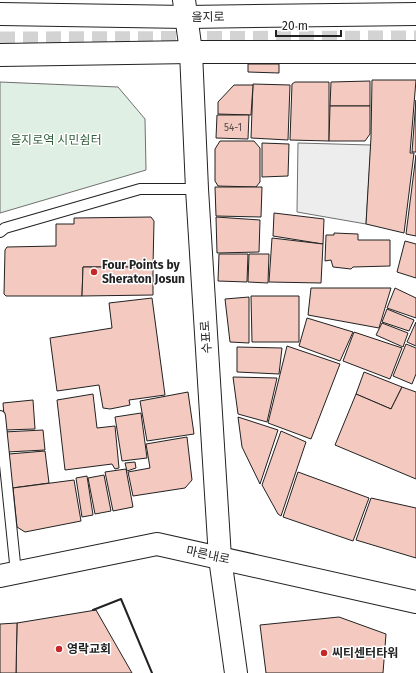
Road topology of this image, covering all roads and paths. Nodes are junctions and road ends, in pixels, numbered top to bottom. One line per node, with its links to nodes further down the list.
1 (185, 9): 2 (main road, 을지로); 3 (main road, 을지로); 4 (main road, 수표로)
2 (0, 14)
3 (416, 14)
4 (191, 52): 5 (main road); 6 (main road); 7 (main road, 수표로)
5 (416, 52)
6 (0, 55)
7 (197, 189): 8 (lane); 10 (main road, 수표로)
8 (0, 232)
9 (0, 416): 11 (lane)
10 (220, 558): 11 (main road, 마른내로); 12 (main road, 마른내로); 13 (main road, 수표로)
11 (8, 574)
12 (416, 602)
13 (236, 673)

